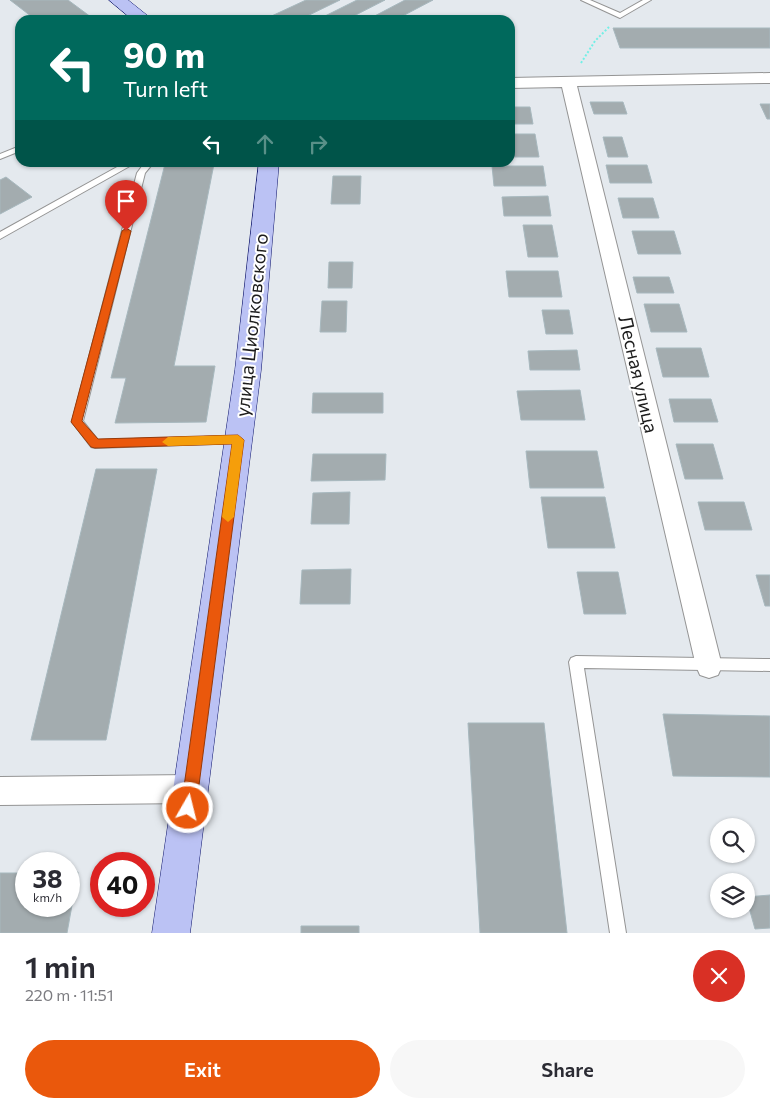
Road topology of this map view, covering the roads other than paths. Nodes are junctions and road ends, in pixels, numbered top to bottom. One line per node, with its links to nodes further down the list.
1 (117, 0): 4 (street)
2 (584, 0): 3 (lane)
3 (648, 0)
4 (137, 15)
5 (770, 78): 7 (street)
6 (515, 83): 7 (street)
7 (569, 83): 16 (street, Лесная улица)
8 (15, 150): 9 (lane)
9 (0, 157)
10 (125, 167): 13 (lane)
11 (146, 167): 14 (lane)
12 (267, 167): 14 (street, улица Циолковского)
13 (0, 236)
14 (238, 440): 17 (street, улица Циолковского)
15 (770, 665): 16 (lane)
16 (709, 666): 20 (lane)
17 (191, 789): 18 (street); 19 (street, улица Циолковского)
18 (0, 791)
19 (172, 933)
20 (618, 933)

